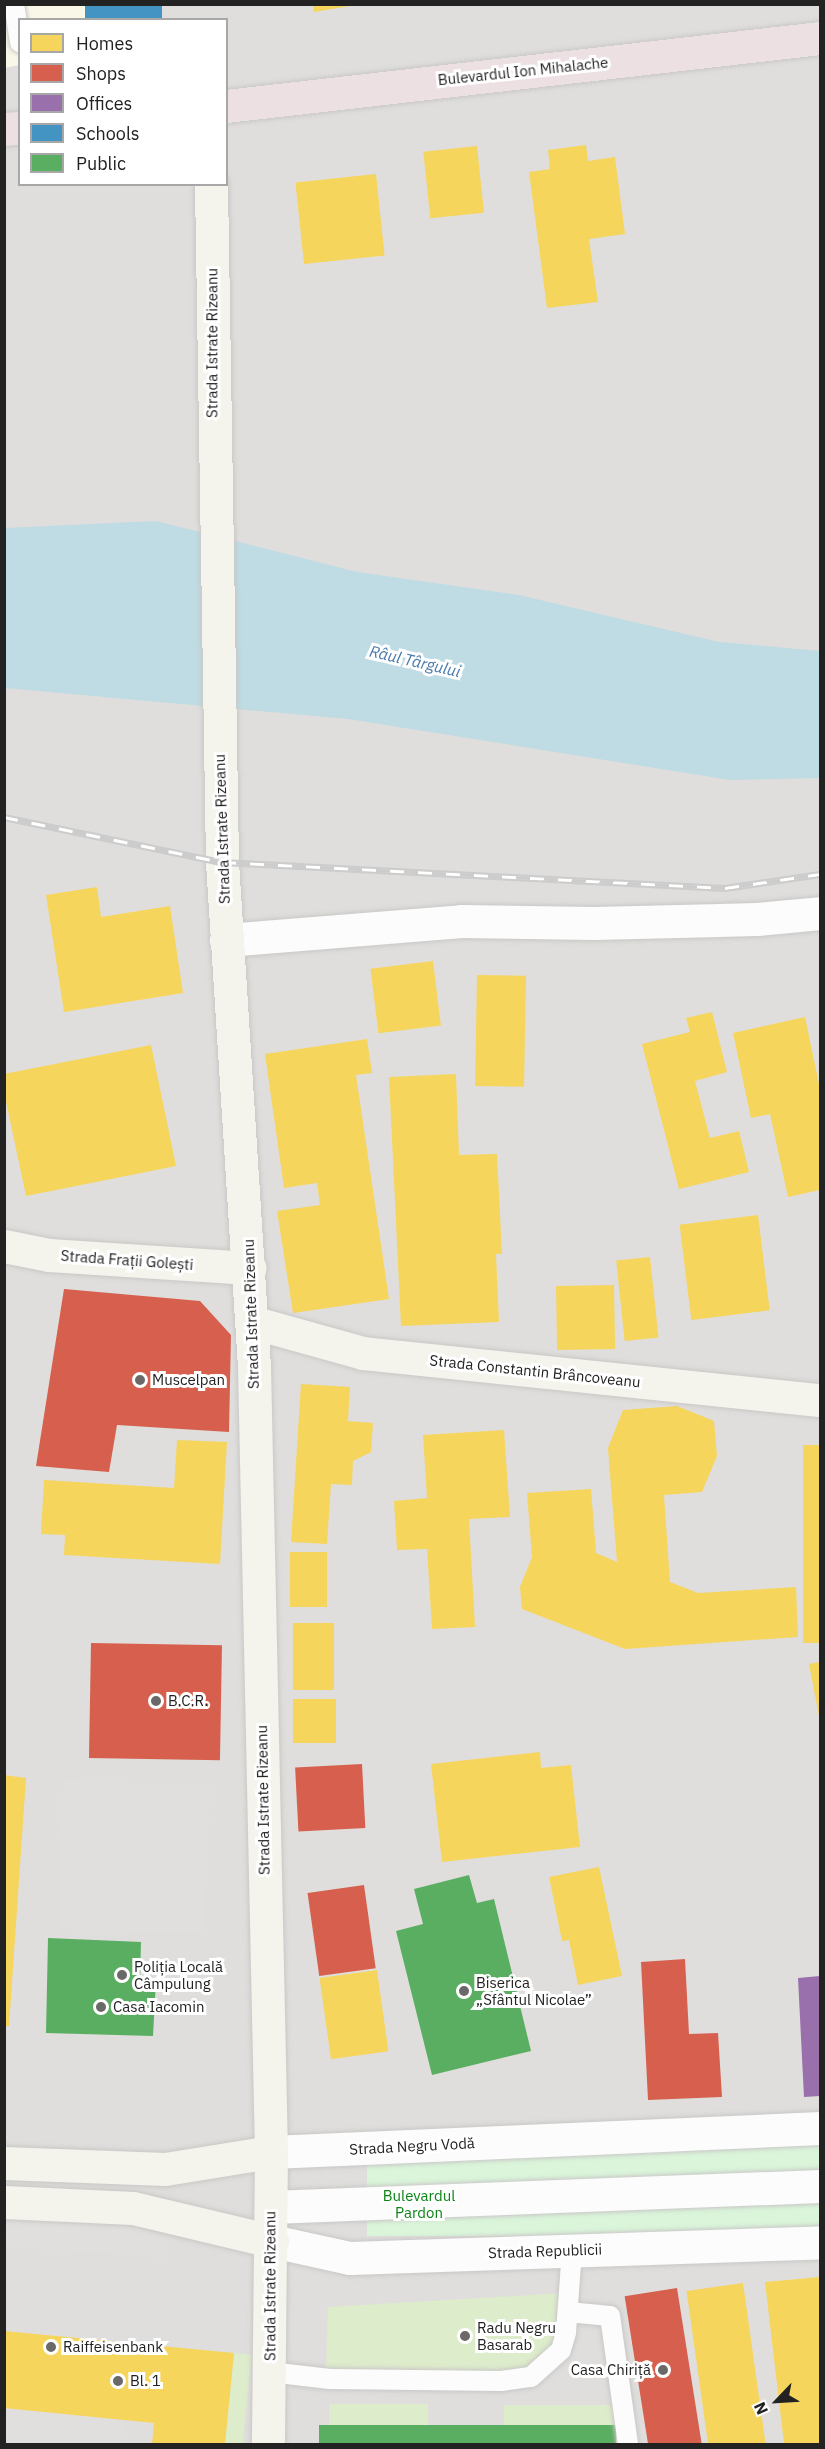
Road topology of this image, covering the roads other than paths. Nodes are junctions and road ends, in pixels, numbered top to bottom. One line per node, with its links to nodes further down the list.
1 (14, 4): 2 (lane)
2 (18, 30)
3 (820, 38): 4 (highway, Bulevardul Ion Mihalache)
4 (228, 106)
5 (211, 186): 7 (street, Strada Istrate Rizeanu)
6 (820, 913): 7 (street)
7 (226, 940): 9 (street, Strada Istrate Rizeanu)
8 (4, 1246): 9 (street, Strada Frații Golești)
9 (250, 1268): 10 (street, Strada Istrate Rizeanu)
10 (252, 1322): 11 (street, Strada Constantin Brâncoveanu); 13 (street, Strada Istrate Rizeanu)
11 (820, 1400)
12 (820, 2128): 13 (street, Strada Negru Vodă)
13 (271, 2152): 14 (street, Strada Negru Vodă); 17 (street, Strada Istrate Rizeanu)
14 (4, 2163)
15 (820, 2186): 17 (street)
16 (4, 2202): 18 (street)
17 (271, 2207): 18 (street, Strada Istrate Rizeanu)
18 (272, 2241): 20 (street, Strada Republicii); 22 (street, Strada Istrate Rizeanu)
19 (820, 2242): 20 (street, Strada Republicii)
20 (572, 2250): 21 (lane)
21 (568, 2312): 22 (lane); 24 (lane)
22 (270, 2372): 23 (street, Strada Istrate Rizeanu)
23 (268, 2445)
24 (628, 2445)

